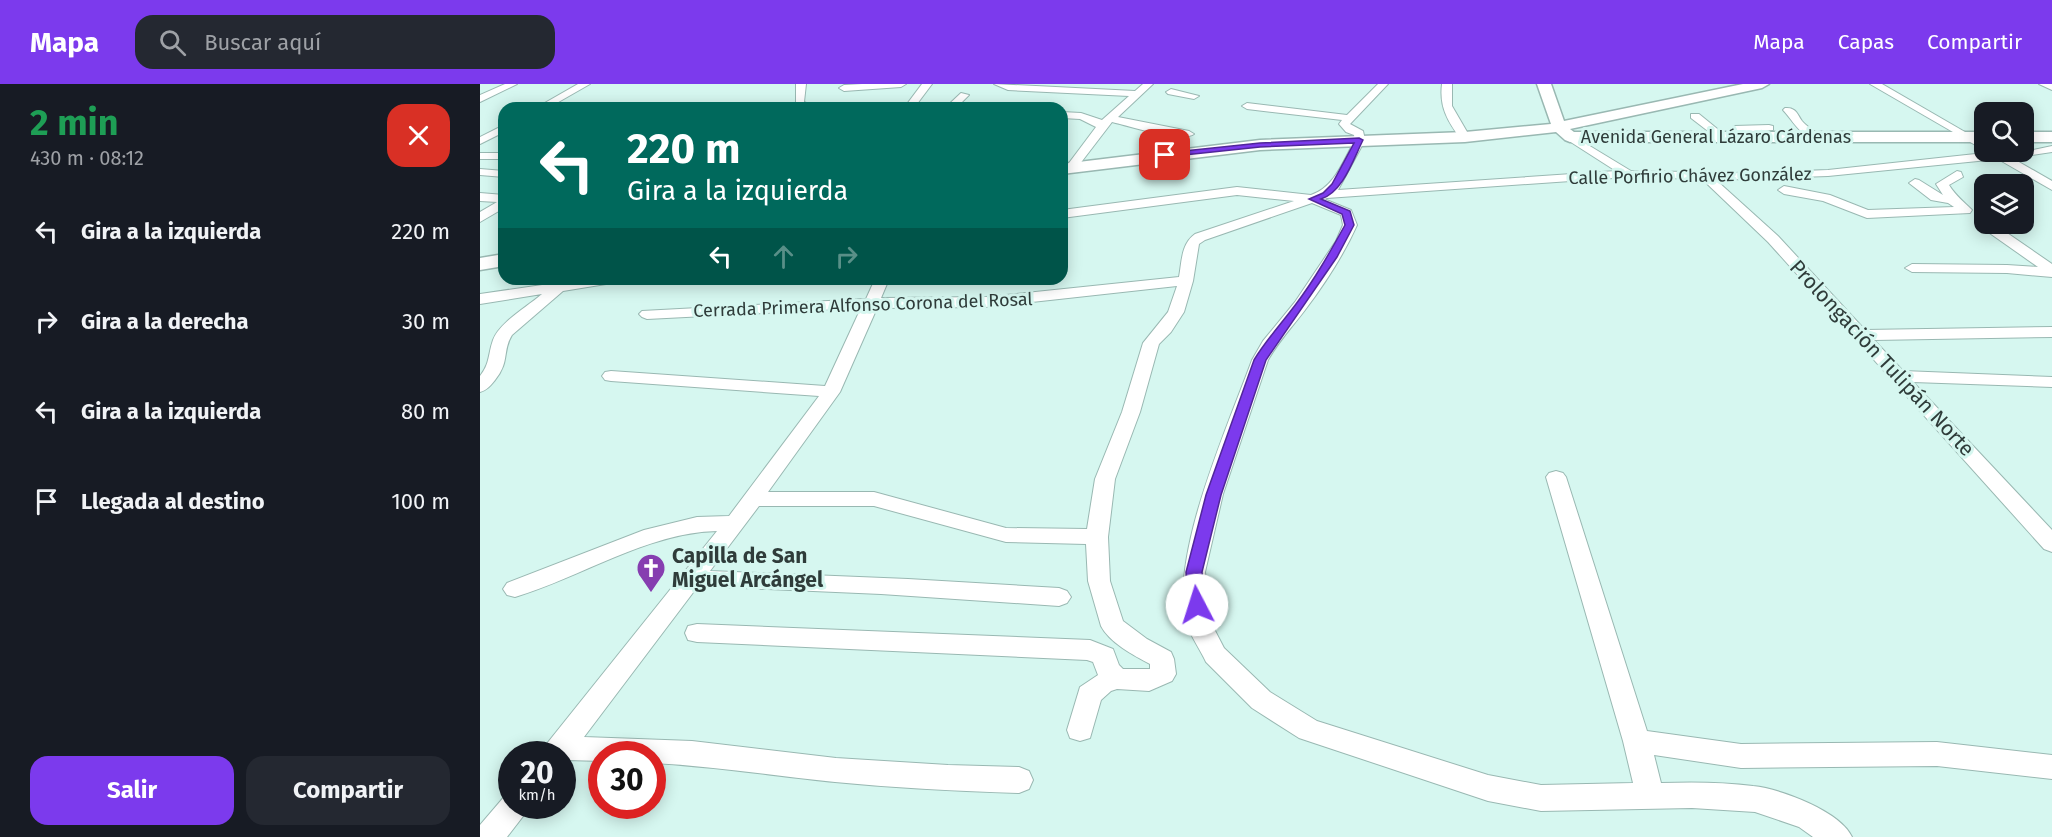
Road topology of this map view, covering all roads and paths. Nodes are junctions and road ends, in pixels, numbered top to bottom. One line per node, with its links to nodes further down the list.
1 (512, 84): 21 (street)
2 (585, 84): 22 (street)
3 (801, 84): 23 (street)
4 (901, 84): 17 (street)
5 (927, 84): 24 (street)
6 (1148, 84): 18 (street)
7 (1189, 84): 20 (street)
8 (1383, 84): 30 (street)
9 (1447, 84): 40 (street)
10 (1544, 84): 35 (street)
11 (1762, 84): 35 (street)
12 (1875, 84): 41 (street)
13 (2044, 84): 16 (street)
14 (999, 85): 15 (street)
15 (1035, 86): 18 (street)
16 (2052, 87)
17 (844, 88)
18 (1136, 94): 31 (street)
19 (964, 95): 25 (street)
20 (1194, 96)
21 (480, 99)
22 (552, 102)
23 (799, 102)
24 (914, 102)
25 (956, 102)
26 (1247, 106): 30 (street)
27 (1788, 110): 39 (street)
28 (1068, 116): 32 (street)
29 (1695, 116): 37 (street)
30 (1347, 118): 45 (street)
31 (1112, 119): 32 (street); 36 (street)
32 (1101, 126): 54 (street)
33 (1769, 128): 38 (street)
34 (498, 131): 46 (street)
35 (1565, 132): 37 (street, Avenida General Lázaro Cárdenas); 40 (street, Avenida General Lázaro Cárdenas); 58 (street)
36 (1189, 134)
37 (1721, 136): 38 (street, Avenida General Lázaro Cárdenas)
38 (1741, 136): 39 (street, Avenida General Lázaro Cárdenas)
39 (1814, 136): 41 (street, Avenida General Lázaro Cárdenas)
40 (1465, 137): 45 (street, Avenida General Lázaro Cárdenas)
41 (1966, 137): 42 (street, Avenida General Lázaro Cárdenas); 47 (street)
42 (1974, 137)
43 (2034, 137): 44 (street)
44 (2052, 137)
45 (1359, 140): 55 (street, Avenida General Lázaro Cárdenas); 65 (street)
46 (480, 141)
47 (1974, 141)
48 (2052, 149): 49 (street, Calle Porfirio Chávez González)
49 (2034, 152)
50 (480, 156): 51 (street)
51 (498, 156)
52 (1974, 156): 60 (street, Calle Porfirio Chávez González)
53 (2011, 162): 62 (street)
54 (1068, 167)
55 (1068, 168)
56 (480, 172): 57 (street)
57 (498, 174)
58 (1628, 174): 60 (street, Calle Porfirio Chávez González); 65 (street, Calle Porfirio Chávez González)
59 (1957, 174): 68 (street)
60 (1706, 177): 88 (street, Prolongación Tulipán Norte)
61 (1915, 183): 68 (street)
62 (2052, 186)
63 (1784, 190): 70 (street)
64 (1251, 192): 65 (street, Calle Porfirio Chávez González); 71 (street); 72 (street, Calle Porfirio Chávez González)
65 (1320, 196): 71 (street); 111 (street)
66 (480, 197): 67 (street)
67 (498, 200)
68 (1952, 200): 70 (street)
69 (498, 205): 74 (street)
70 (1966, 210): 73 (street)
71 (1273, 211): 80 (street)
72 (1068, 213)
73 (1974, 215)
74 (480, 218)
75 (2000, 234): 79 (street)
76 (498, 261): 77 (street)
77 (480, 264)
78 (1912, 268): 79 (street)
79 (2052, 272)
80 (1186, 281): 85 (street, Cerrada Primera Alfonso Corona del Rosal); 98 (street)
81 (577, 285): 83 (street)
82 (880, 285): 85 (street)
83 (559, 288): 84 (street); 92 (street)
84 (480, 299)
85 (872, 303): 86 (street, Cerrada Primera Alfonso Corona del Rosal); 93 (street)
86 (647, 314)
87 (2052, 332): 88 (street)
88 (1862, 335): 90 (street, Prolongación Tulipán Norte)
89 (611, 376): 93 (street)
90 (1899, 376): 91 (street); 99 (street, Prolongación Tulipán Norte)
91 (2044, 381): 94 (street)
92 (480, 387)
93 (831, 392): 96 (street)
94 (2052, 396)
95 (1556, 477): 107 (street)
96 (752, 499): 97 (street); 98 (street)
97 (735, 523): 100 (street); 101 (street)
98 (1097, 537): 104 (street)
99 (2052, 544)
100 (692, 578): 102 (street); 106 (street)
101 (515, 589)
102 (1059, 597)
103 (697, 633): 104 (street)
104 (1117, 680): 105 (street)
105 (1080, 730)
106 (566, 741)
107 (1636, 741): 109 (street); 111 (street)
108 (576, 751): 110 (street)
109 (2052, 767)
110 (1019, 780)
111 (1650, 796): 114 (street)
112 (504, 819): 113 (street)
113 (489, 837)
114 (1837, 837)

